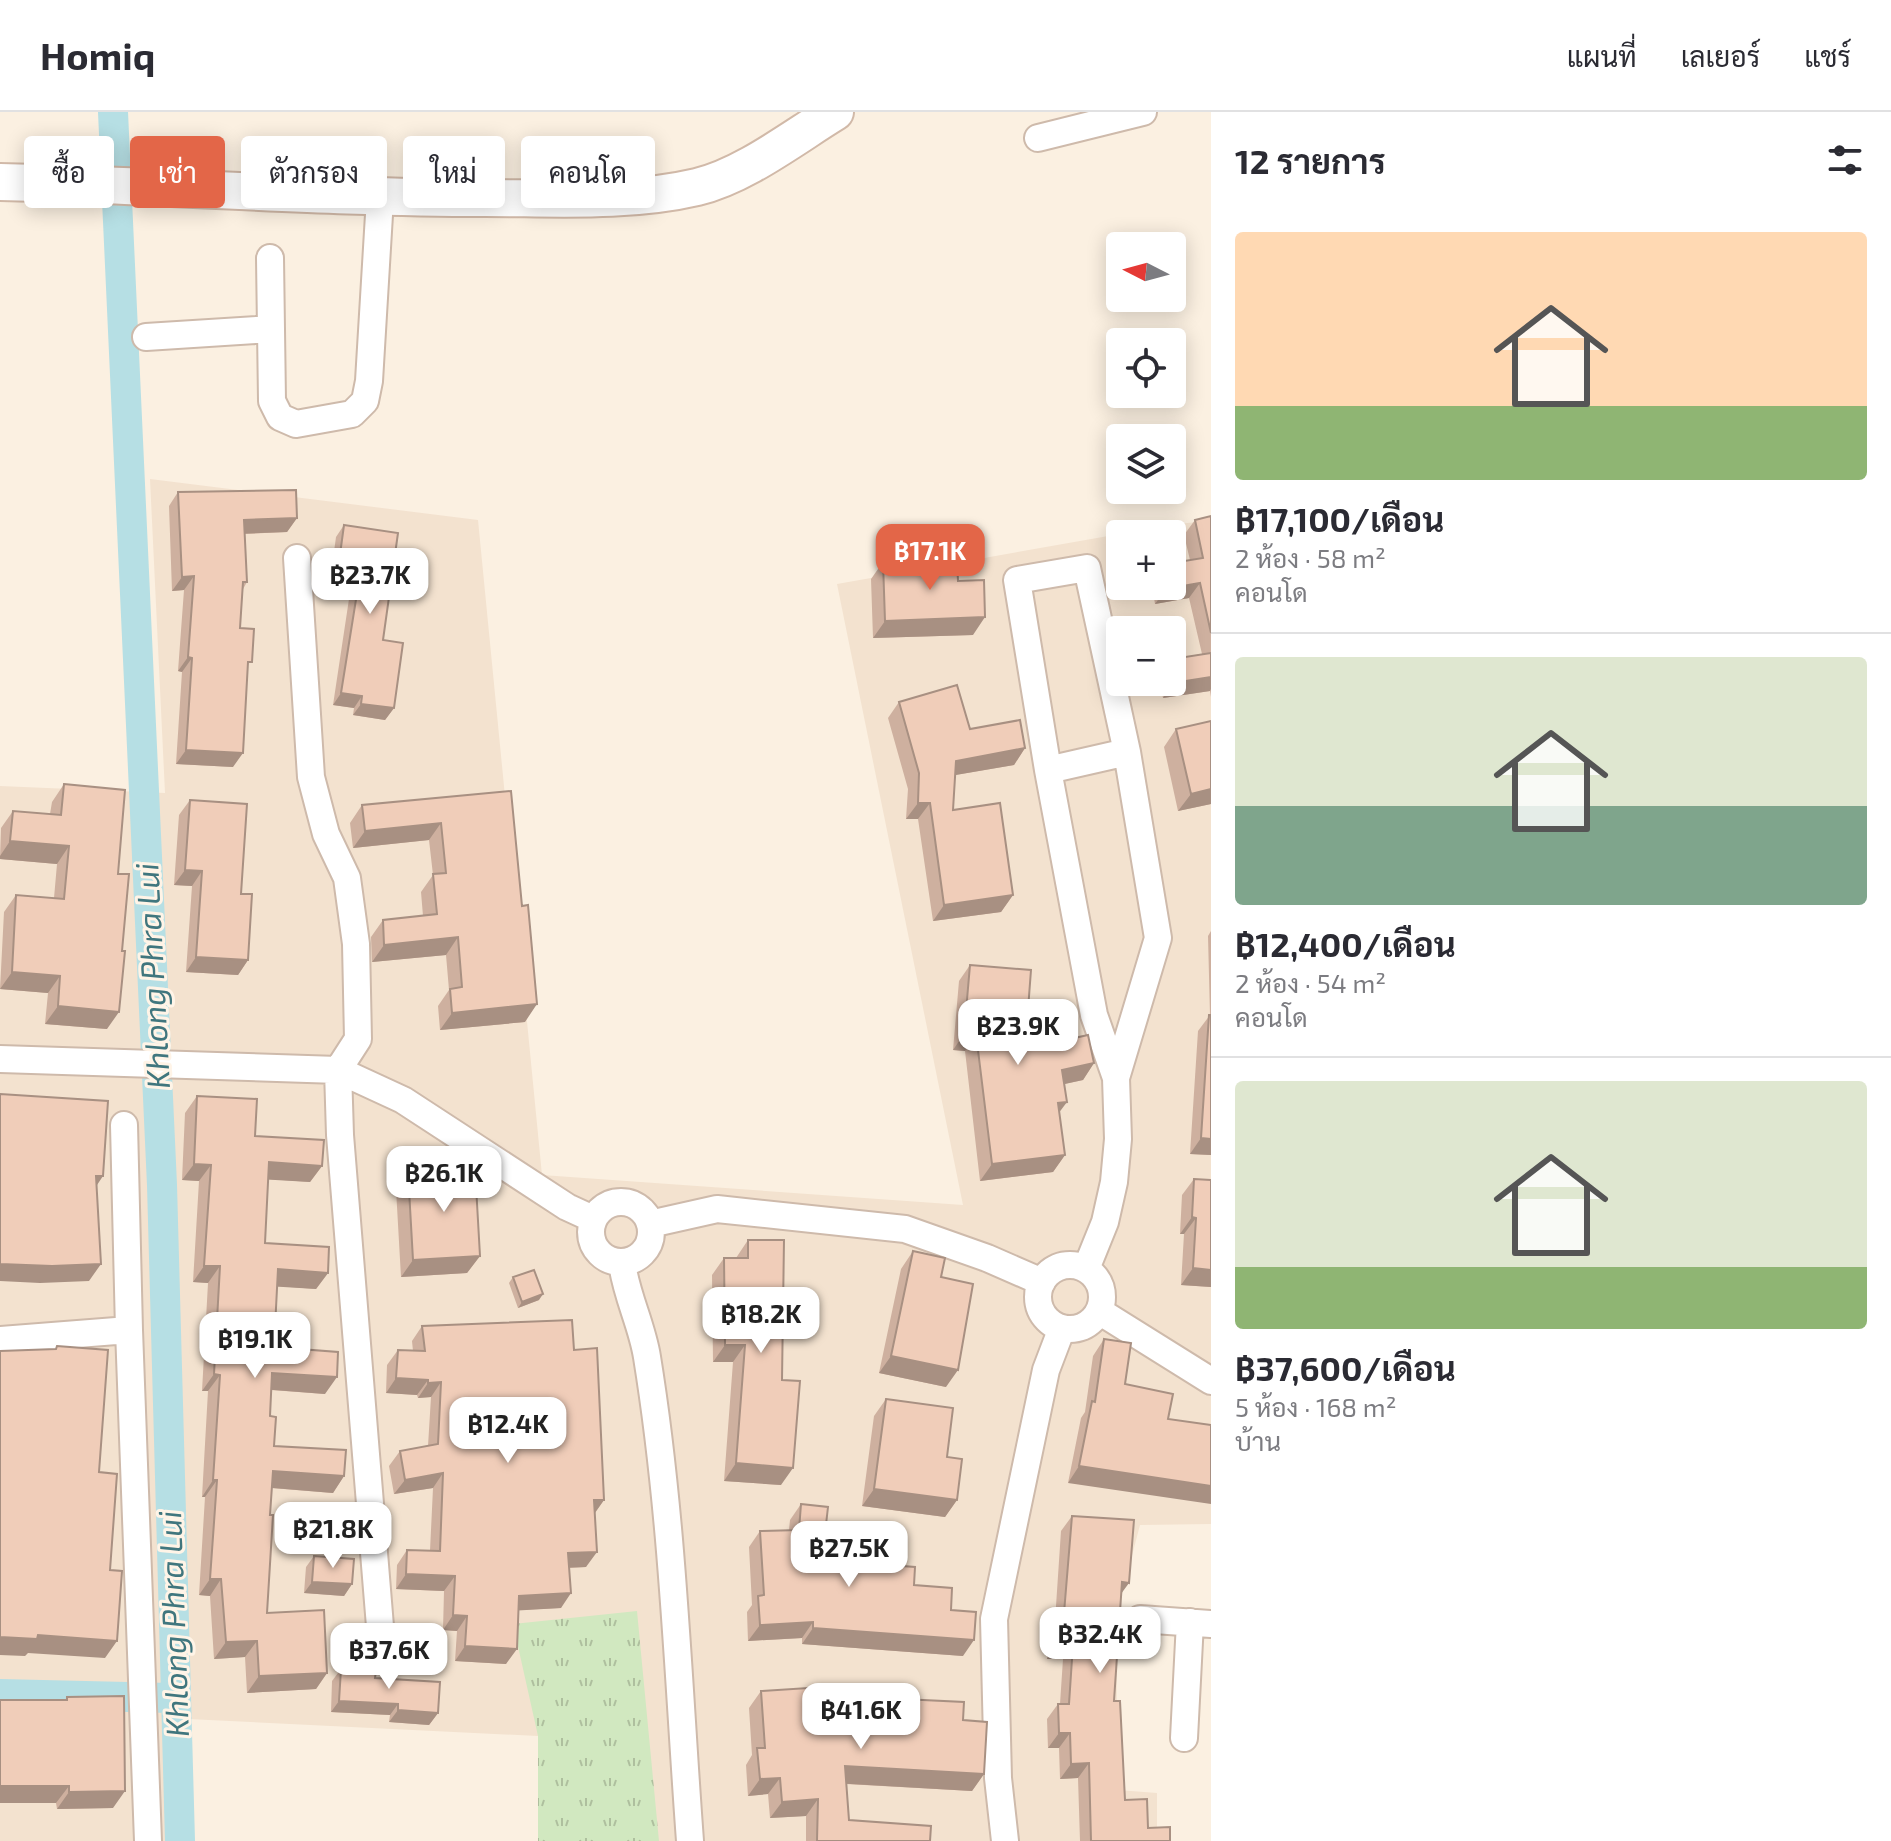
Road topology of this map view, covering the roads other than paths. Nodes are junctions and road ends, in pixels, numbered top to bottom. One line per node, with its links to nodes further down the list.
1 (835, 112): 6 (street)
2 (1135, 113): 3 (street)
3 (1038, 138)
4 (0, 182): 5 (street)
5 (241, 191)
6 (387, 198)
7 (379, 208): 9 (street)
8 (270, 258): 9 (street)
9 (271, 329): 10 (street)
10 (146, 337)
11 (297, 558): 15 (street)
12 (1127, 752): 13 (street); 13 (street); 16 (street)
13 (1048, 770): 16 (street)
14 (0, 1059): 15 (street)
15 (338, 1070): 18 (street); 30 (street)
16 (1116, 1078): 21 (street)
17 (124, 1125): 25 (street)
18 (593, 1219): 19 (street); 20 (street)
19 (650, 1224): 20 (street); 22 (street)
20 (622, 1263): 33 (street)
21 (1086, 1269): 22 (street); 23 (street)
22 (1042, 1282): 24 (street)
23 (1099, 1311): 24 (street); 27 (street)
24 (1062, 1328): 34 (street)
25 (129, 1330): 26 (street); 32 (street)
26 (0, 1340)
27 (1211, 1381)
28 (1140, 1619): 29 (street)
29 (1200, 1623): 31 (street)
30 (382, 1651)
31 (1184, 1738)
32 (148, 1841)
33 (690, 1841)
34 (1005, 1841)

